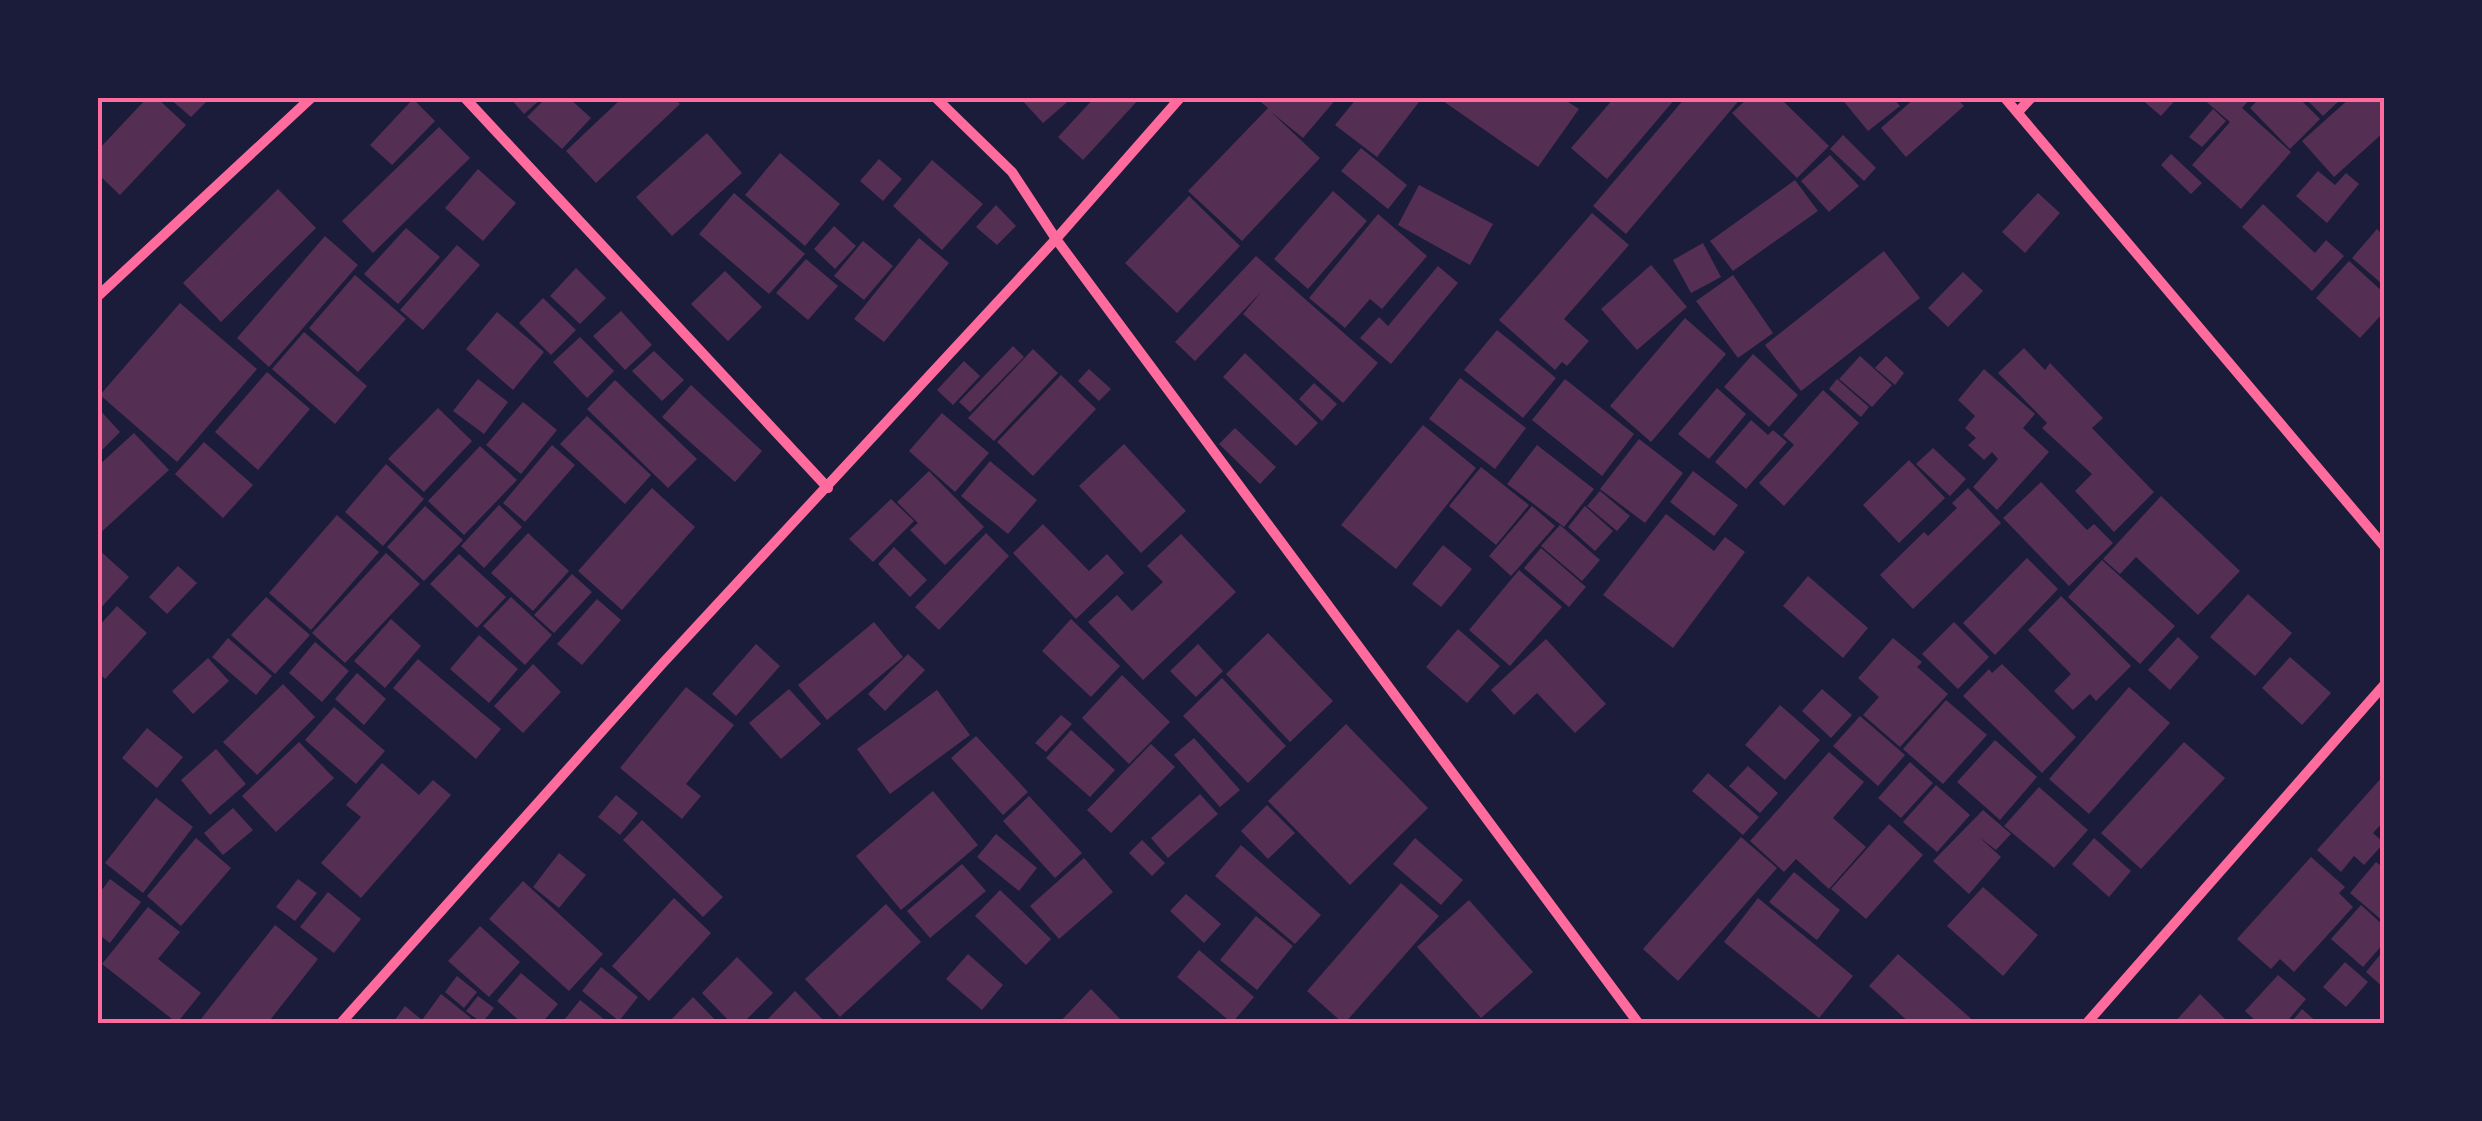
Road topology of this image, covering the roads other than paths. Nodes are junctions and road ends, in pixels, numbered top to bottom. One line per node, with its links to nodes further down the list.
1 (311, 98): 9 (street)
2 (465, 98): 10 (street)
3 (936, 98): 8 (street)
4 (1180, 98): 8 (street)
5 (2005, 98): 7 (street)
6 (2031, 98): 7 (street)
7 (2018, 112): 11 (street)
8 (1056, 240): 10 (street); 14 (street)
9 (98, 296)
10 (828, 488): 13 (street)
11 (2384, 546)
12 (2384, 684): 15 (street)
13 (340, 1024)
14 (1639, 1024)
15 (2086, 1024)

